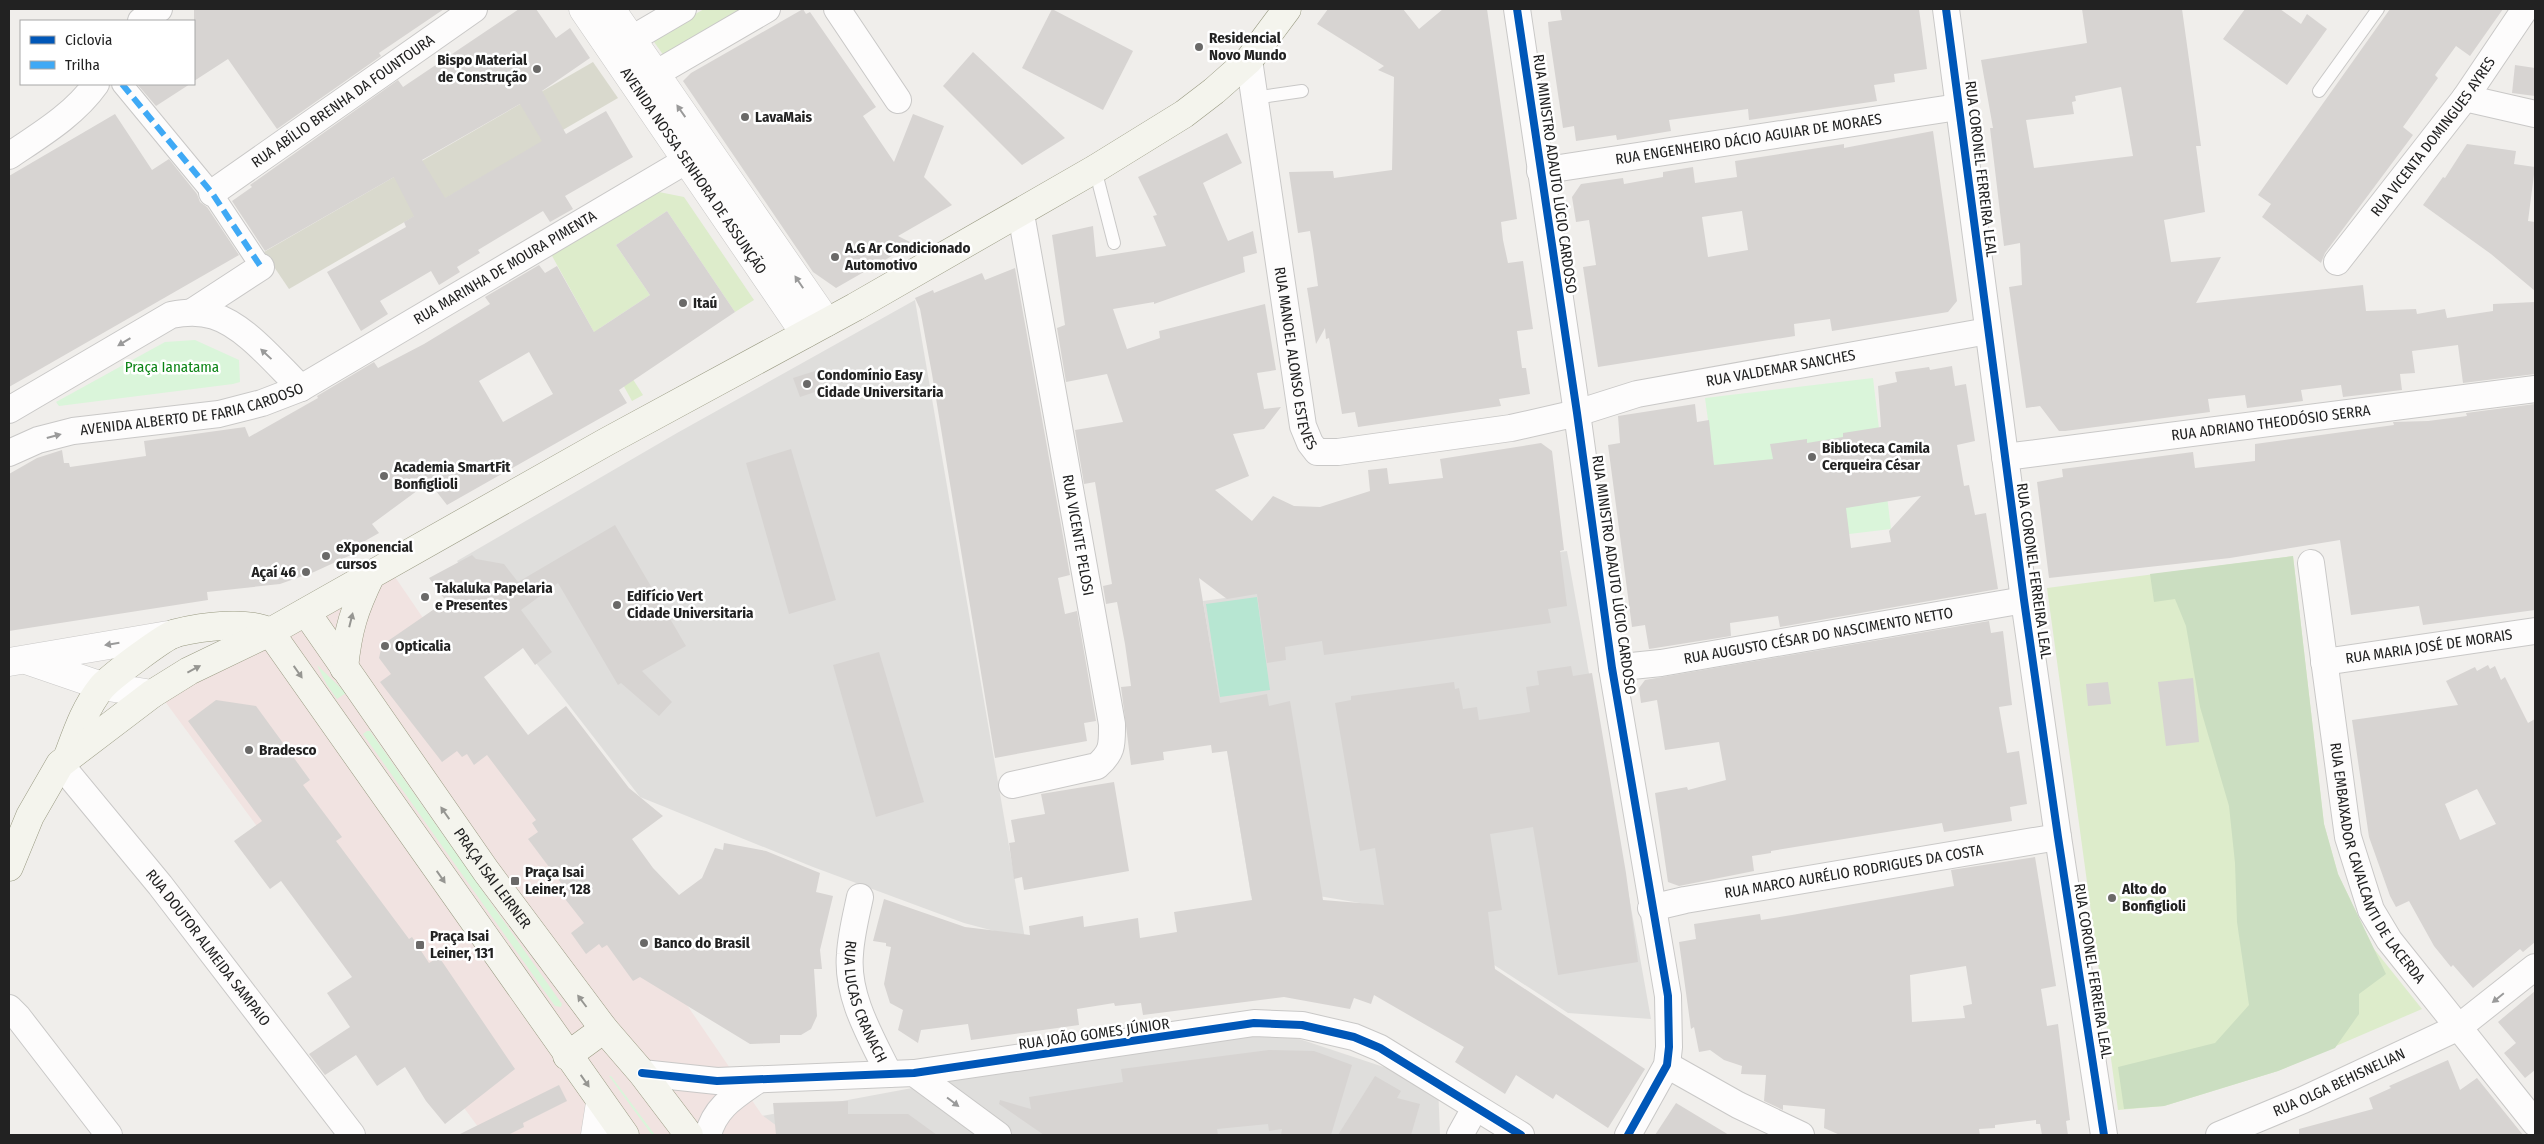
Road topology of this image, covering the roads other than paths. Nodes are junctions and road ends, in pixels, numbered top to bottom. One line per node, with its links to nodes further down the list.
1 (159, 9): 13 (street)
2 (474, 9): 30 (street, RUA ABÍLIO BRENHA DA FOUNTOURA)
3 (583, 9): 14 (street, AVENIDA NOSSA SENHORA DE ASSUNÇÃO)
4 (611, 9): 14 (street, AVENIDA NOSSA SENHORA DE ASSUNÇÃO)
5 (684, 9): 14 (street)
6 (767, 9): 16 (street)
7 (837, 9): 23 (street)
8 (1287, 9): 15 (main road)
9 (1517, 9): 29 (street, RUA MINISTRO ADAUTO LÚCIO CARDOSO)
10 (1946, 9): 24 (street, RUA CORONEL FERREIRA LEAL)
11 (2378, 9): 20 (lane)
12 (2525, 9): 22 (street, RUA VICENTA DOMINGUES AYRES)
13 (142, 20)
14 (621, 45): 16 (street, AVENIDA NOSSA SENHORA DE ASSUNÇÃO)
15 (1249, 60): 21 (street, RUA MANOEL ALONSO ESTEVES); 28 (main road)
16 (645, 80): 26 (street, AVENIDA NOSSA SENHORA DE ASSUNÇÃO)
17 (95, 85): 27 (street)
18 (123, 85): 30 (street)
19 (1302, 91): 21 (lane)
20 (2319, 91)
21 (1254, 98): 41 (street, RUA MANOEL ALONSO ESTEVES)
22 (2465, 98): 25 (street); 33 (street, RUA VICENTA DOMINGUES AYRES)
23 (898, 100)
24 (1958, 107): 29 (street, RUA ENGENHEIRO DÁCIO AGUIAR DE MORAES); 37 (street, RUA CORONEL FERREIRA LEAL)
25 (2535, 114)
26 (697, 154): 36 (street, AVENIDA NOSSA SENHORA DE ASSUNÇÃO); 38 (street, RUA MARINHA DE MOURA PIMENTA)
27 (9, 156)
28 (1095, 169): 31 (main road); 32 (lane)
29 (1540, 171): 41 (street, RUA MINISTRO ADAUTO LÚCIO CARDOSO)
30 (212, 193): 34 (street)
31 (1021, 214): 36 (main road); 58 (street, RUA VICENTE PELOSI)
32 (1114, 244)
33 (2337, 262)
34 (261, 267): 35 (street, AVENIDA ALBERTO DE FARIA CARDOSO)
35 (192, 312): 38 (street, AVENIDA ALBERTO DE FARIA CARDOSO, one-way to 35); 40 (street, AVENIDA ALBERTO DE FARIA CARDOSO, one-way to 40)
36 (816, 328): 45 (main road)
37 (1988, 331): 41 (street, RUA VALDEMAR SANCHES); 43 (street, RUA CORONEL FERREIRA LEAL)
38 (301, 388): 42 (street, AVENIDA ALBERTO DE FARIA CARDOSO, one-way to 38)
39 (2535, 389): 43 (street, RUA ADRIANO THEODÓSIO SERRA)
40 (9, 410)
41 (1578, 413): 54 (street, RUA MINISTRO ADAUTO LÚCIO CARDOSO)
42 (9, 453)
43 (2005, 457): 46 (street, RUA CORONEL FERREIRA LEAL)
44 (2311, 563): 52 (street, RUA EMBAIXADOR CAVALCANTI DE LACERDA)
45 (371, 575): 47 (main road); 53 (main road, one-way to 45)
46 (2024, 600): 54 (street, RUA AUGUSTO CÉSAR DO NASCIMENTO NETTO); 59 (street, RUA CORONEL FERREIRA LEAL)
47 (306, 612): 48 (main road); 53 (main road, PRAÇA ISAI LEIRNER)
48 (270, 632): 49 (main road); 56 (main road, one-way to 48); 67 (main road, one-way to 67)
49 (174, 634): 51 (street, one-way to 51); 55 (main road)
50 (2533, 637): 52 (street, RUA MARIA JOSÉ DE MORAIS)
51 (16, 660): 55 (street)
52 (2324, 662): 65 (street, RUA EMBAIXADOR CAVALCANTI DE LACERDA)
53 (344, 668): 66 (main road, PRAÇA ISAI LEIRNER, one-way to 53)
54 (1612, 668): 62 (street, RUA MINISTRO ADAUTO LÚCIO CARDOSO)
55 (102, 686): 56 (street); 57 (main road)
56 (152, 694): 57 (main road)
57 (64, 760): 60 (main road); 77 (street, RUA DOUTOR ALMEIDA SAMPAIO)
58 (1012, 785)
59 (2058, 837): 62 (street, RUA MARCO AURÉLIO RODRIGUES DA COSTA); 87 (street, RUA CORONEL FERREIRA LEAL)
60 (9, 866)
61 (860, 897): 71 (street, RUA LUCAS CRANACH)
62 (1651, 908): 68 (street, RUA MINISTRO ADAUTO LÚCIO CARDOSO)
63 (2535, 967): 65 (street, RUA OLGA BEHISNELIAN, one-way to 65)
64 (9, 1008): 76 (street)
65 (2459, 1027): 75 (street, RUA EMBAIXADOR CAVALCANTI DE LACERDA); 88 (street, RUA OLGA BEHISNELIAN)
66 (604, 1029): 67 (main road); 69 (main road, PRAÇA ISAI LEIRNER)
67 (567, 1056): 73 (main road, one-way to 73)
68 (1667, 1065): 85 (street, RUA MINISTRO ADAUTO LÚCIO CARDOSO); 86 (street)
69 (642, 1073): 72 (street, RUA JOÃO GOMES JÚNIOR); 80 (main road, PRAÇA ISAI LEIRNER)
70 (914, 1073): 71 (street, RUA JOÃO GOMES JÚNIOR); 74 (street, RUA JOÃO GOMES JÚNIOR); 82 (street, one-way to 82)
71 (889, 1074): 72 (street, RUA JOÃO GOMES JÚNIOR)
72 (758, 1080): 81 (street)
73 (600, 1103): 78 (street); 79 (main road)
74 (1475, 1108): 83 (street); 84 (street, RUA JOÃO GOMES JÚNIOR)
75 (2535, 1123)
76 (109, 1135)
77 (352, 1135)
78 (596, 1135)
79 (625, 1135)
80 (689, 1135)
81 (708, 1135)
82 (998, 1135)
83 (1460, 1135)
84 (1521, 1135)
85 (1628, 1135)
86 (1801, 1135)
87 (2104, 1135)
88 (2220, 1135)

